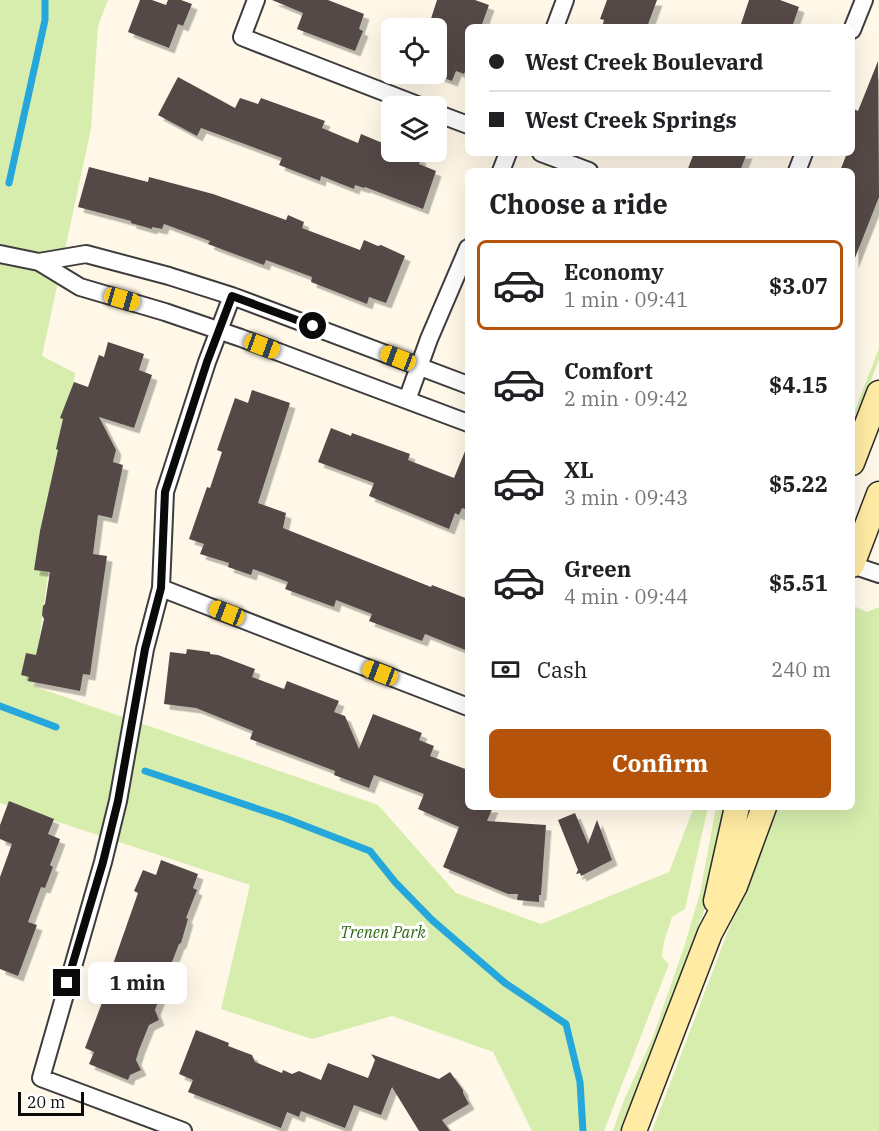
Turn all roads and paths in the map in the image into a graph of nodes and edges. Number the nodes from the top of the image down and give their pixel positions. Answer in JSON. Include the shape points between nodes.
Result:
{"nodes":[{"id":1,"x":256,"y":0,"type":"edge"},
{"id":2,"x":565,"y":0,"type":"edge"},
{"id":3,"x":864,"y":0,"type":"edge"},
{"id":4,"x":556,"y":24,"type":"edge"},
{"id":5,"x":854,"y":24,"type":"edge"},
{"id":6,"x":394,"y":96,"type":"edge"},
{"id":7,"x":447,"y":117,"type":"edge"},
{"id":8,"x":465,"y":124,"type":"edge"},
{"id":9,"x":549,"y":156,"type":"edge"},
{"id":10,"x":581,"y":168,"type":"edge"},
{"id":11,"x":0,"y":254,"type":"edge"},
{"id":12,"x":465,"y":255,"type":"edge"},
{"id":13,"x":39,"y":262,"type":"junction"},
{"id":14,"x":232,"y":296,"type":"junction"},
{"id":15,"x":219,"y":331,"type":"junction"},
{"id":16,"x":418,"y":366,"type":"junction"},
{"id":17,"x":465,"y":384,"type":"edge"},
{"id":18,"x":879,"y":393,"type":"edge"},
{"id":19,"x":407,"y":400,"type":"junction"},
{"id":20,"x":465,"y":422,"type":"edge"},
{"id":21,"x":855,"y":455,"type":"edge"},
{"id":22,"x":879,"y":494,"type":"edge"},
{"id":23,"x":865,"y":536,"type":"edge"},
{"id":24,"x":855,"y":558,"type":"edge"},
{"id":25,"x":855,"y":566,"type":"edge"},
{"id":26,"x":879,"y":574,"type":"edge"},
{"id":27,"x":161,"y":588,"type":"junction"},
{"id":28,"x":465,"y":706,"type":"edge"},
{"id":29,"x":736,"y":810,"type":"edge"},
{"id":30,"x":763,"y":810,"type":"edge"},
{"id":31,"x":710,"y":933,"type":"junction"},
{"id":32,"x":183,"y":1131,"type":"edge"},
{"id":33,"x":634,"y":1131,"type":"edge"}],
"edges":[{"from":1,"to":6,"type":"street","via":[[242,37]]},
{"from":2,"to":4,"type":"street"},
{"from":3,"to":5,"type":"street"},
{"from":7,"to":8,"type":"street"},
{"from":9,"to":10,"type":"street"},
{"from":11,"to":13,"type":"street"},
{"from":12,"to":16,"type":"street"},
{"from":13,"to":14,"type":"street","via":[[86,254]]},
{"from":13,"to":15,"type":"street","via":[[80,287]]},
{"from":14,"to":15,"type":"street"},
{"from":14,"to":16,"type":"street"},
{"from":15,"to":19,"type":"street"},
{"from":15,"to":27,"type":"street","via":[[165,492]]},
{"from":16,"to":17,"type":"street"},
{"from":16,"to":19,"type":"street"},
{"from":18,"to":21,"type":"street"},
{"from":19,"to":20,"type":"street"},
{"from":22,"to":23,"type":"street"},
{"from":23,"to":24,"type":"street"},
{"from":25,"to":26,"type":"street"},
{"from":27,"to":28,"type":"street"},
{"from":27,"to":32,"type":"street","via":[[145,649],[103,862],[40,1078]]},
{"from":29,"to":31,"type":"street"},
{"from":30,"to":31,"type":"street","via":[[735,886]]},
{"from":31,"to":33,"type":"street"}]}
